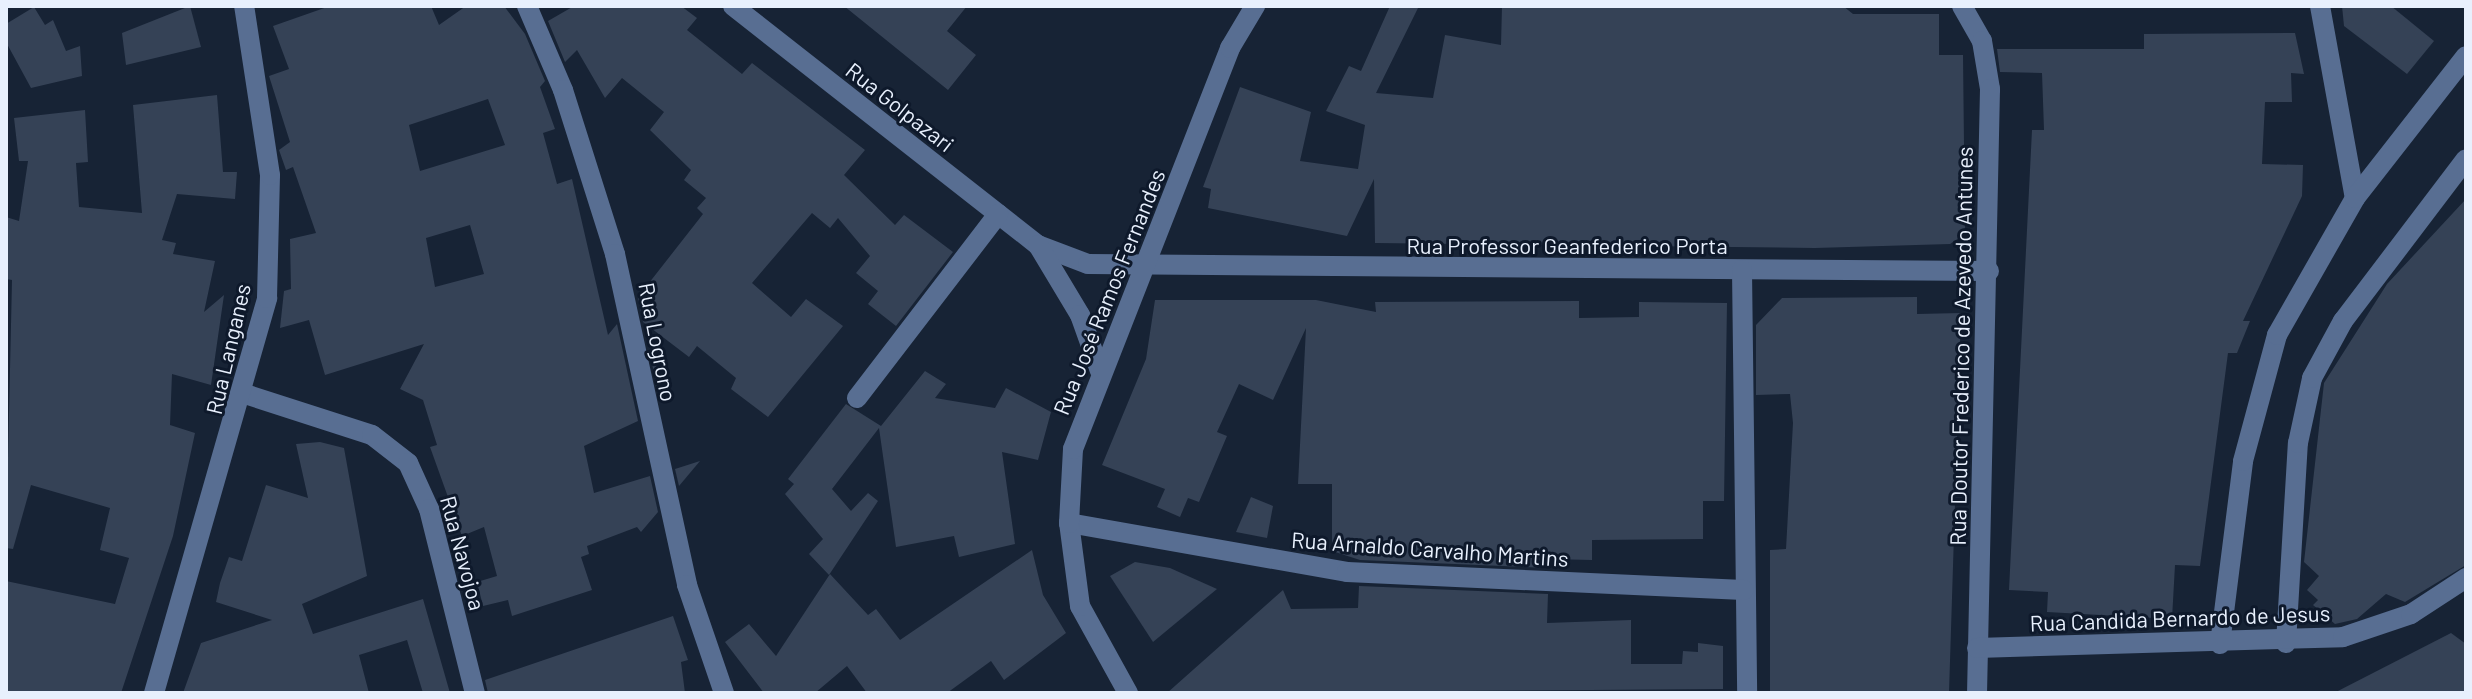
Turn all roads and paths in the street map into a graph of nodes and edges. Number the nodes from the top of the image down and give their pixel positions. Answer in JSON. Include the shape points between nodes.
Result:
{"nodes":[{"id":1,"x":244,"y":6,"type":"edge"},
{"id":2,"x":527,"y":6,"type":"edge"},
{"id":3,"x":733,"y":6,"type":"edge"},
{"id":4,"x":1255,"y":6,"type":"edge"},
{"id":5,"x":1962,"y":6,"type":"edge"},
{"id":6,"x":2320,"y":6,"type":"edge"},
{"id":7,"x":2466,"y":56,"type":"edge"},
{"id":8,"x":2466,"y":159,"type":"edge"},
{"id":9,"x":2355,"y":198,"type":"junction"},
{"id":10,"x":998,"y":214,"type":"junction"},
{"id":11,"x":1038,"y":245,"type":"junction"},
{"id":12,"x":1145,"y":270,"type":"junction"},
{"id":13,"x":1742,"y":270,"type":"junction"},
{"id":14,"x":1989,"y":271,"type":"junction"},
{"id":15,"x":1100,"y":371,"type":"junction"},
{"id":16,"x":245,"y":394,"type":"junction"},
{"id":17,"x":857,"y":398,"type":"dead end"},
{"id":18,"x":1069,"y":523,"type":"junction"},
{"id":19,"x":2466,"y":578,"type":"edge"},
{"id":20,"x":1744,"y":590,"type":"junction"},
{"id":21,"x":2286,"y":643,"type":"junction"},
{"id":22,"x":2220,"y":644,"type":"junction"},
{"id":23,"x":1977,"y":648,"type":"junction"},
{"id":24,"x":154,"y":693,"type":"edge"},
{"id":25,"x":475,"y":693,"type":"edge"},
{"id":26,"x":724,"y":693,"type":"edge"},
{"id":27,"x":1128,"y":693,"type":"edge"},
{"id":28,"x":1747,"y":693,"type":"edge"},
{"id":29,"x":1977,"y":693,"type":"edge"}],
"edges":[{"from":1,"to":16,"type":"street","name":"Rua Langanes","via":[[272,221],[267,298]]},
{"from":2,"to":26,"type":"street","name":"Rua Logrono","via":[[563,90],[615,254],[687,585]]},
{"from":3,"to":10,"type":"street","name":"Rua Golpazari"},
{"from":4,"to":12,"type":"street","name":"Rua José Ramos Fernandes","via":[[1230,48]]},
{"from":5,"to":14,"type":"street","name":"Rua Doutor Frederico de Azevedo Antunes","via":[[1982,41],[1990,89]]},
{"from":6,"to":9,"type":"street"},
{"from":7,"to":9,"type":"street"},
{"from":8,"to":21,"type":"street","via":[[2343,321],[2312,378],[2298,443]]},
{"from":9,"to":22,"type":"street","via":[[2277,335],[2256,400]]},
{"from":10,"to":11,"type":"street","name":"Rua Golpazari"},
{"from":10,"to":17,"type":"street"},
{"from":11,"to":12,"type":"street","name":"Rua Golpazari","via":[[1088,264]]},
{"from":11,"to":15,"type":"street","name":"Rua Golpazari","via":[[1080,315]]},
{"from":12,"to":13,"type":"street","name":"Rua Professor Geanfederico Porta"},
{"from":12,"to":15,"type":"street","name":"Rua José Ramos Fernandes"},
{"from":13,"to":14,"type":"street","name":"Rua Professor Geanfederico Porta"},
{"from":13,"to":20,"type":"street"},
{"from":14,"to":23,"type":"street","name":"Rua Doutor Frederico de Azevedo Antunes"},
{"from":15,"to":18,"type":"street","name":"Rua José Ramos Fernandes","via":[[1073,449]]},
{"from":16,"to":24,"type":"street","name":"Rua Langanes"},
{"from":16,"to":25,"type":"street","name":"Rua Navojoa","via":[[372,435],[408,463],[429,509]]},
{"from":18,"to":20,"type":"street","name":"Rua Arnaldo Carvalho Martins","via":[[1347,572]]},
{"from":18,"to":27,"type":"street","name":"Rua José Ramos Fernandes","via":[[1089,632]]},
{"from":19,"to":21,"type":"street","name":"Rua Candida Bernardo de Jesus","via":[[2411,614],[2343,637]]},
{"from":20,"to":28,"type":"street"},
{"from":21,"to":22,"type":"street","name":"Rua Candida Bernardo de Jesus"},
{"from":22,"to":23,"type":"street","name":"Rua Candida Bernardo de Jesus"},
{"from":23,"to":29,"type":"street","name":"Rua Doutor Frederico de Azevedo Antunes"}]}
